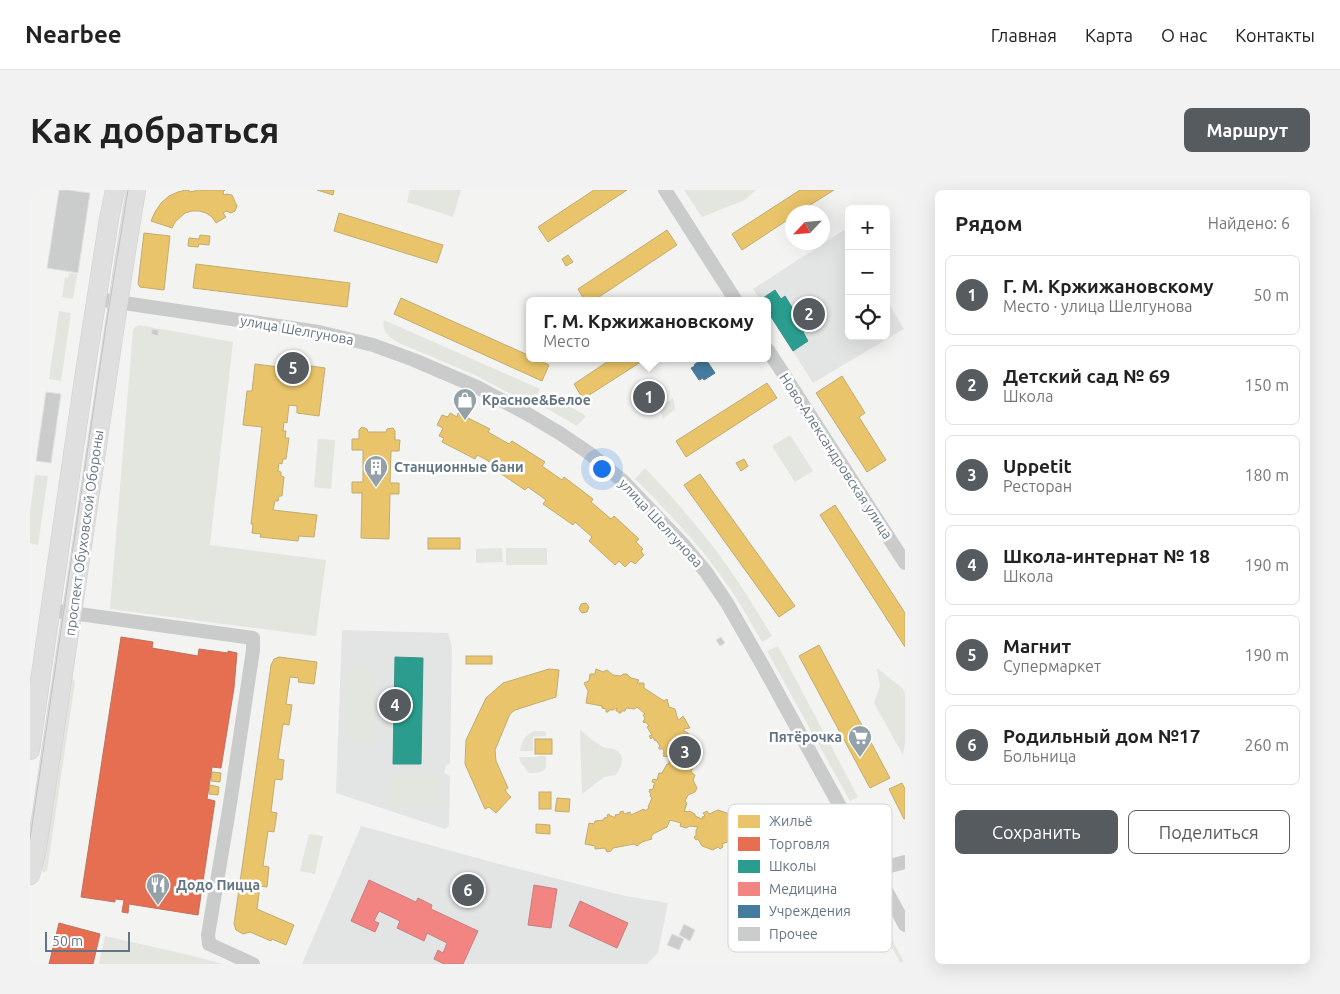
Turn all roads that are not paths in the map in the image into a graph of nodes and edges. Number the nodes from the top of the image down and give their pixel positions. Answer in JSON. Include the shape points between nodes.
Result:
{"nodes":[{"id":1,"x":115,"y":190,"type":"edge"},
{"id":2,"x":136,"y":190,"type":"edge"},
{"id":3,"x":665,"y":190,"type":"edge"},
{"id":4,"x":733,"y":297,"type":"edge"},
{"id":5,"x":97,"y":299,"type":"junction"},
{"id":6,"x":118,"y":302,"type":"junction"},
{"id":7,"x":771,"y":355,"type":"edge"},
{"id":8,"x":905,"y":562,"type":"edge"},
{"id":9,"x":50,"y":610,"type":"junction"},
{"id":10,"x":72,"y":614,"type":"junction"},
{"id":11,"x":30,"y":750,"type":"edge"},
{"id":12,"x":839,"y":804,"type":"edge"},
{"id":13,"x":905,"y":862,"type":"edge"},
{"id":14,"x":892,"y":865,"type":"edge"},
{"id":15,"x":30,"y":875,"type":"edge"},
{"id":16,"x":892,"y":901,"type":"edge"},
{"id":17,"x":905,"y":925,"type":"edge"},
{"id":18,"x":253,"y":964,"type":"edge"}],
"edges":[{"from":1,"to":5,"type":"main road","name":"проспект Обуховской Обороны"},
{"from":2,"to":6,"type":"main road","name":"проспект Обуховской Обороны"},
{"from":3,"to":4,"type":"street"},
{"from":5,"to":6,"type":"street","name":"улица Шелгунова"},
{"from":5,"to":9,"type":"main road","name":"проспект Обуховской Обороны"},
{"from":6,"to":10,"type":"main road","name":"проспект Обуховской Обороны"},
{"from":6,"to":12,"type":"street","name":"улица Шелгунова","via":[[319,332],[373,345],[477,387],[589,453],[624,482],[706,572],[728,603]]},
{"from":7,"to":8,"type":"street","name":"Ново-Александровская улица"},
{"from":9,"to":10,"type":"street"},
{"from":9,"to":11,"type":"main road","name":"проспект Обуховской Обороны"},
{"from":10,"to":15,"type":"main road","name":"проспект Обуховской Обороны"},
{"from":10,"to":18,"type":"street","via":[[253,638],[208,935],[209,944]]},
{"from":13,"to":14,"type":"street"},
{"from":16,"to":17,"type":"street","name":"улица Шелгунова"}]}
